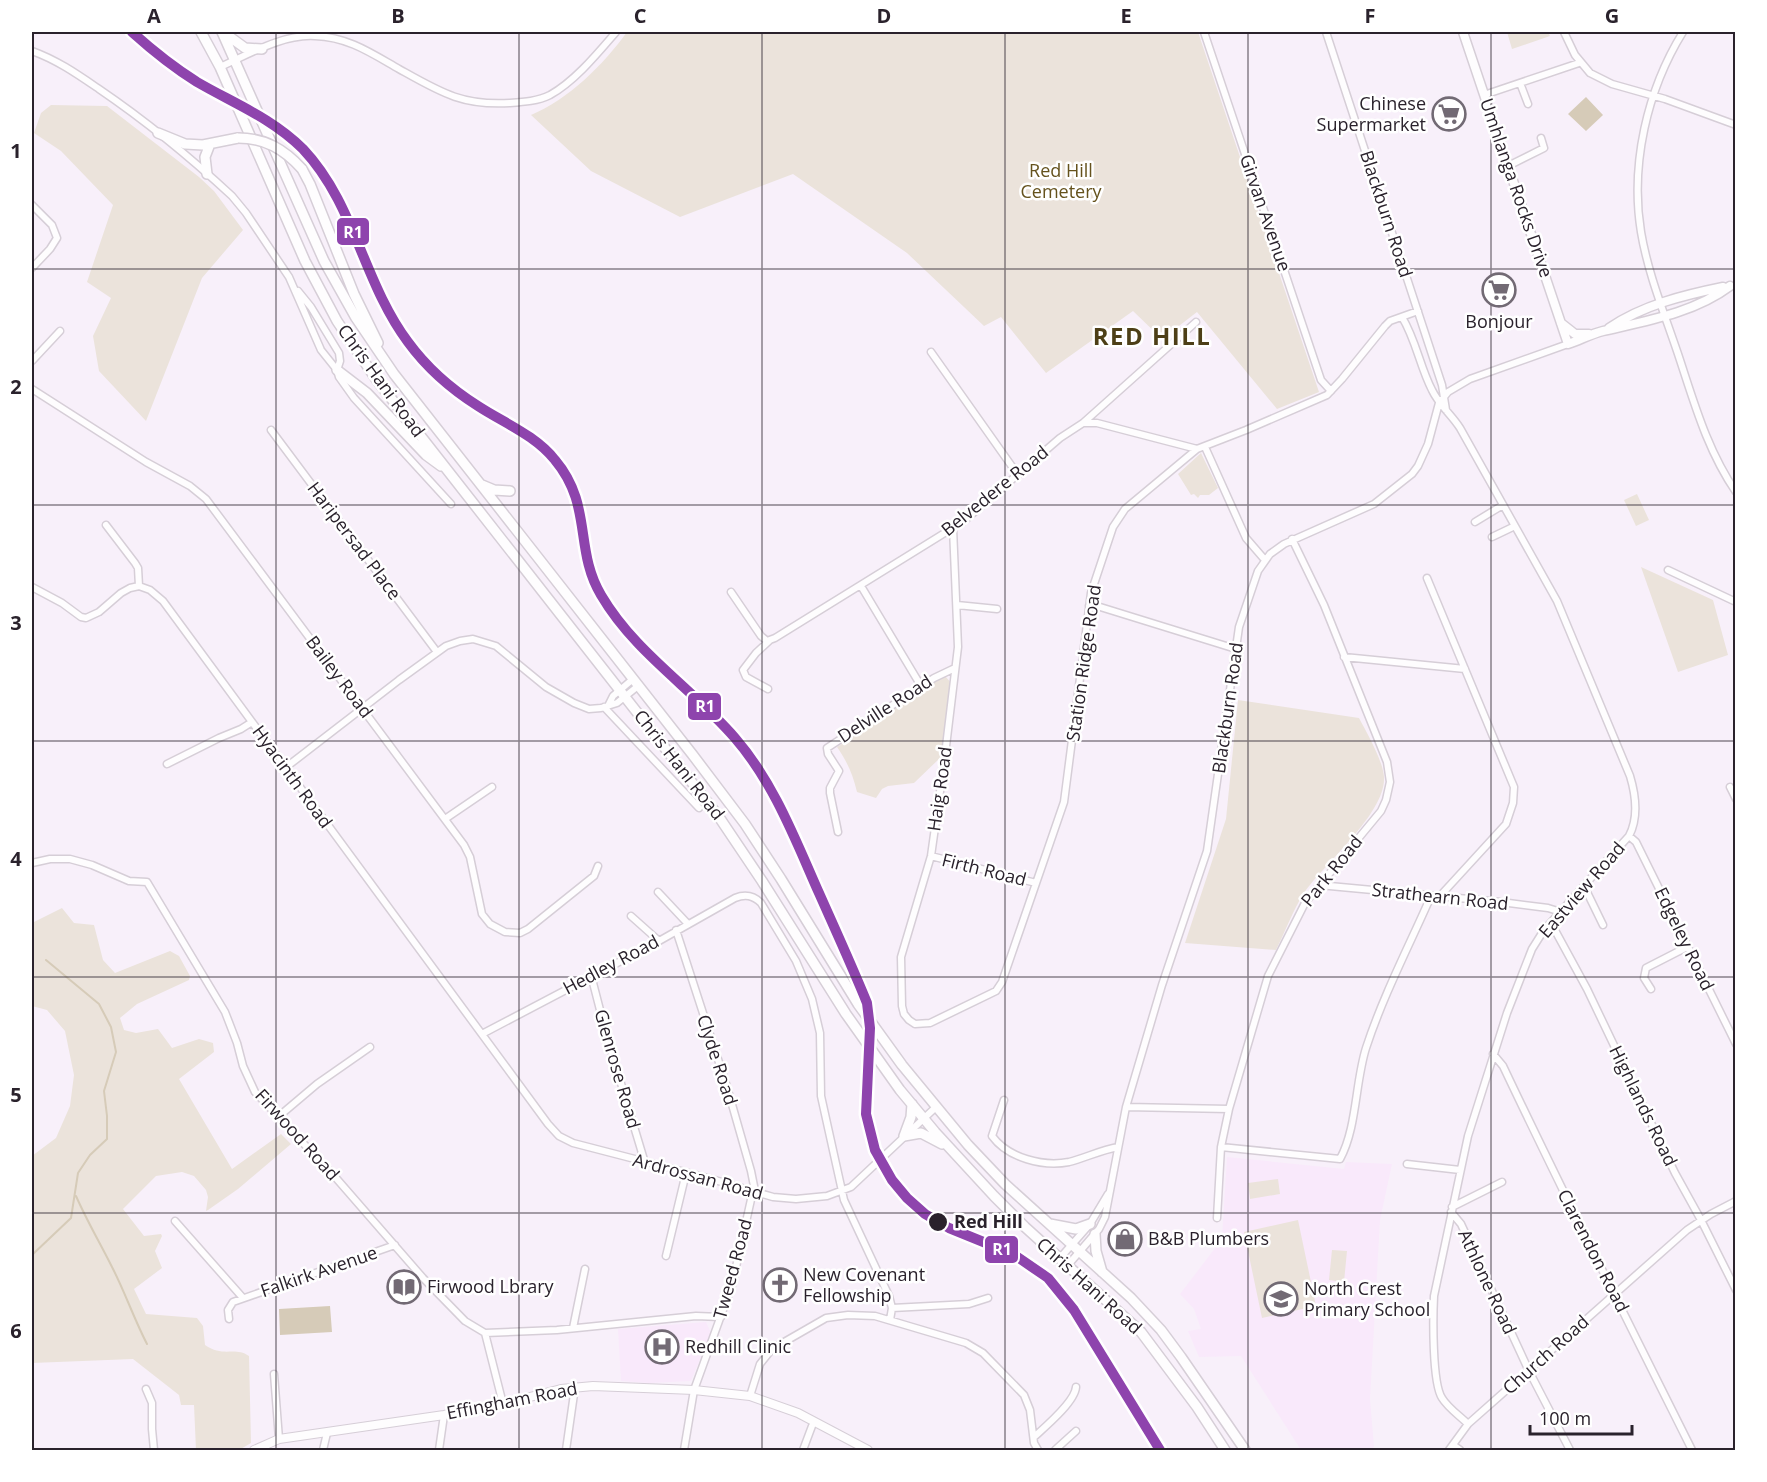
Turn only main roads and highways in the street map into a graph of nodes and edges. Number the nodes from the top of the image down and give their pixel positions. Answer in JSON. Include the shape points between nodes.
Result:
{"nodes":[{"id":1,"x":201,"y":32,"type":"edge"},
{"id":2,"x":222,"y":32,"type":"edge"},
{"id":3,"x":1463,"y":32,"type":"edge"},
{"id":4,"x":262,"y":49,"type":"road end"},
{"id":5,"x":158,"y":133,"type":"road end"},
{"id":6,"x":210,"y":144,"type":"junction"},
{"id":7,"x":207,"y":174,"type":"road end"},
{"id":8,"x":1733,"y":285,"type":"edge"},
{"id":9,"x":1561,"y":322,"type":"junction"},
{"id":10,"x":1601,"y":332,"type":"junction"},
{"id":11,"x":384,"y":360,"type":"junction"},
{"id":12,"x":337,"y":370,"type":"road end"},
{"id":13,"x":450,"y":473,"type":"junction"},
{"id":14,"x":480,"y":484,"type":"junction"},
{"id":15,"x":510,"y":492,"type":"dead end"},
{"id":16,"x":912,"y":1104,"type":"junction"},
{"id":17,"x":950,"y":1148,"type":"junction"},
{"id":18,"x":1048,"y":1224,"type":"junction"},
{"id":19,"x":1090,"y":1224,"type":"road end"},
{"id":20,"x":1095,"y":1234,"type":"road end"},
{"id":21,"x":1102,"y":1273,"type":"junction"},
{"id":22,"x":1225,"y":1450,"type":"edge"},
{"id":23,"x":1245,"y":1450,"type":"edge"}],
"edges":[{"from":1,"to":13,"type":"main road","name":"Chris Hani Road","via":[[327,302],[376,379]]},
{"from":2,"to":4,"type":"main road","via":[[245,48]]},
{"from":2,"to":11,"type":"main road","name":"Chris Hani Road","via":[[324,261]]},
{"from":3,"to":9,"type":"main road","name":"Umhlanga Rocks Drive"},
{"from":5,"to":6,"type":"main road","via":[[185,144]]},
{"from":6,"to":7,"type":"main road","via":[[205,157]]},
{"from":6,"to":11,"type":"main road","bridge":true,"via":[[238,138],[261,140],[279,148],[302,169]]},
{"from":8,"to":10,"type":"main road","via":[[1665,316]]},
{"from":8,"to":10,"type":"main road","via":[[1661,303]]},
{"from":9,"to":10,"type":"main road","via":[[1575,334]]},
{"from":9,"to":10,"type":"main road","name":"Umhlanga Rocks Drive","via":[[1568,344]]},
{"from":11,"to":14,"type":"main road","name":"Chris Hani Road"},
{"from":12,"to":13,"type":"main road","via":[[367,393],[426,455]]},
{"from":13,"to":16,"type":"main road","name":"Chris Hani Road","via":[[719,817],[846,1014]]},
{"from":14,"to":15,"type":"main road"},
{"from":14,"to":18,"type":"main road","name":"Chris Hani Road","via":[[745,824],[858,1004],[902,1065],[968,1145]]},
{"from":16,"to":17,"type":"main road","name":"Chris Hani Road"},
{"from":16,"to":17,"type":"main road","via":[[904,1136],[921,1133]]},
{"from":17,"to":22,"type":"main road","name":"Chris Hani Road","via":[[1025,1227],[1141,1332]]},
{"from":18,"to":19,"type":"main road","via":[[1068,1229]]},
{"from":18,"to":21,"type":"main road","name":"Chris Hani Road"},
{"from":20,"to":21,"type":"main road"},
{"from":21,"to":23,"type":"main road","name":"Chris Hani Road","via":[[1161,1330]]}]}
